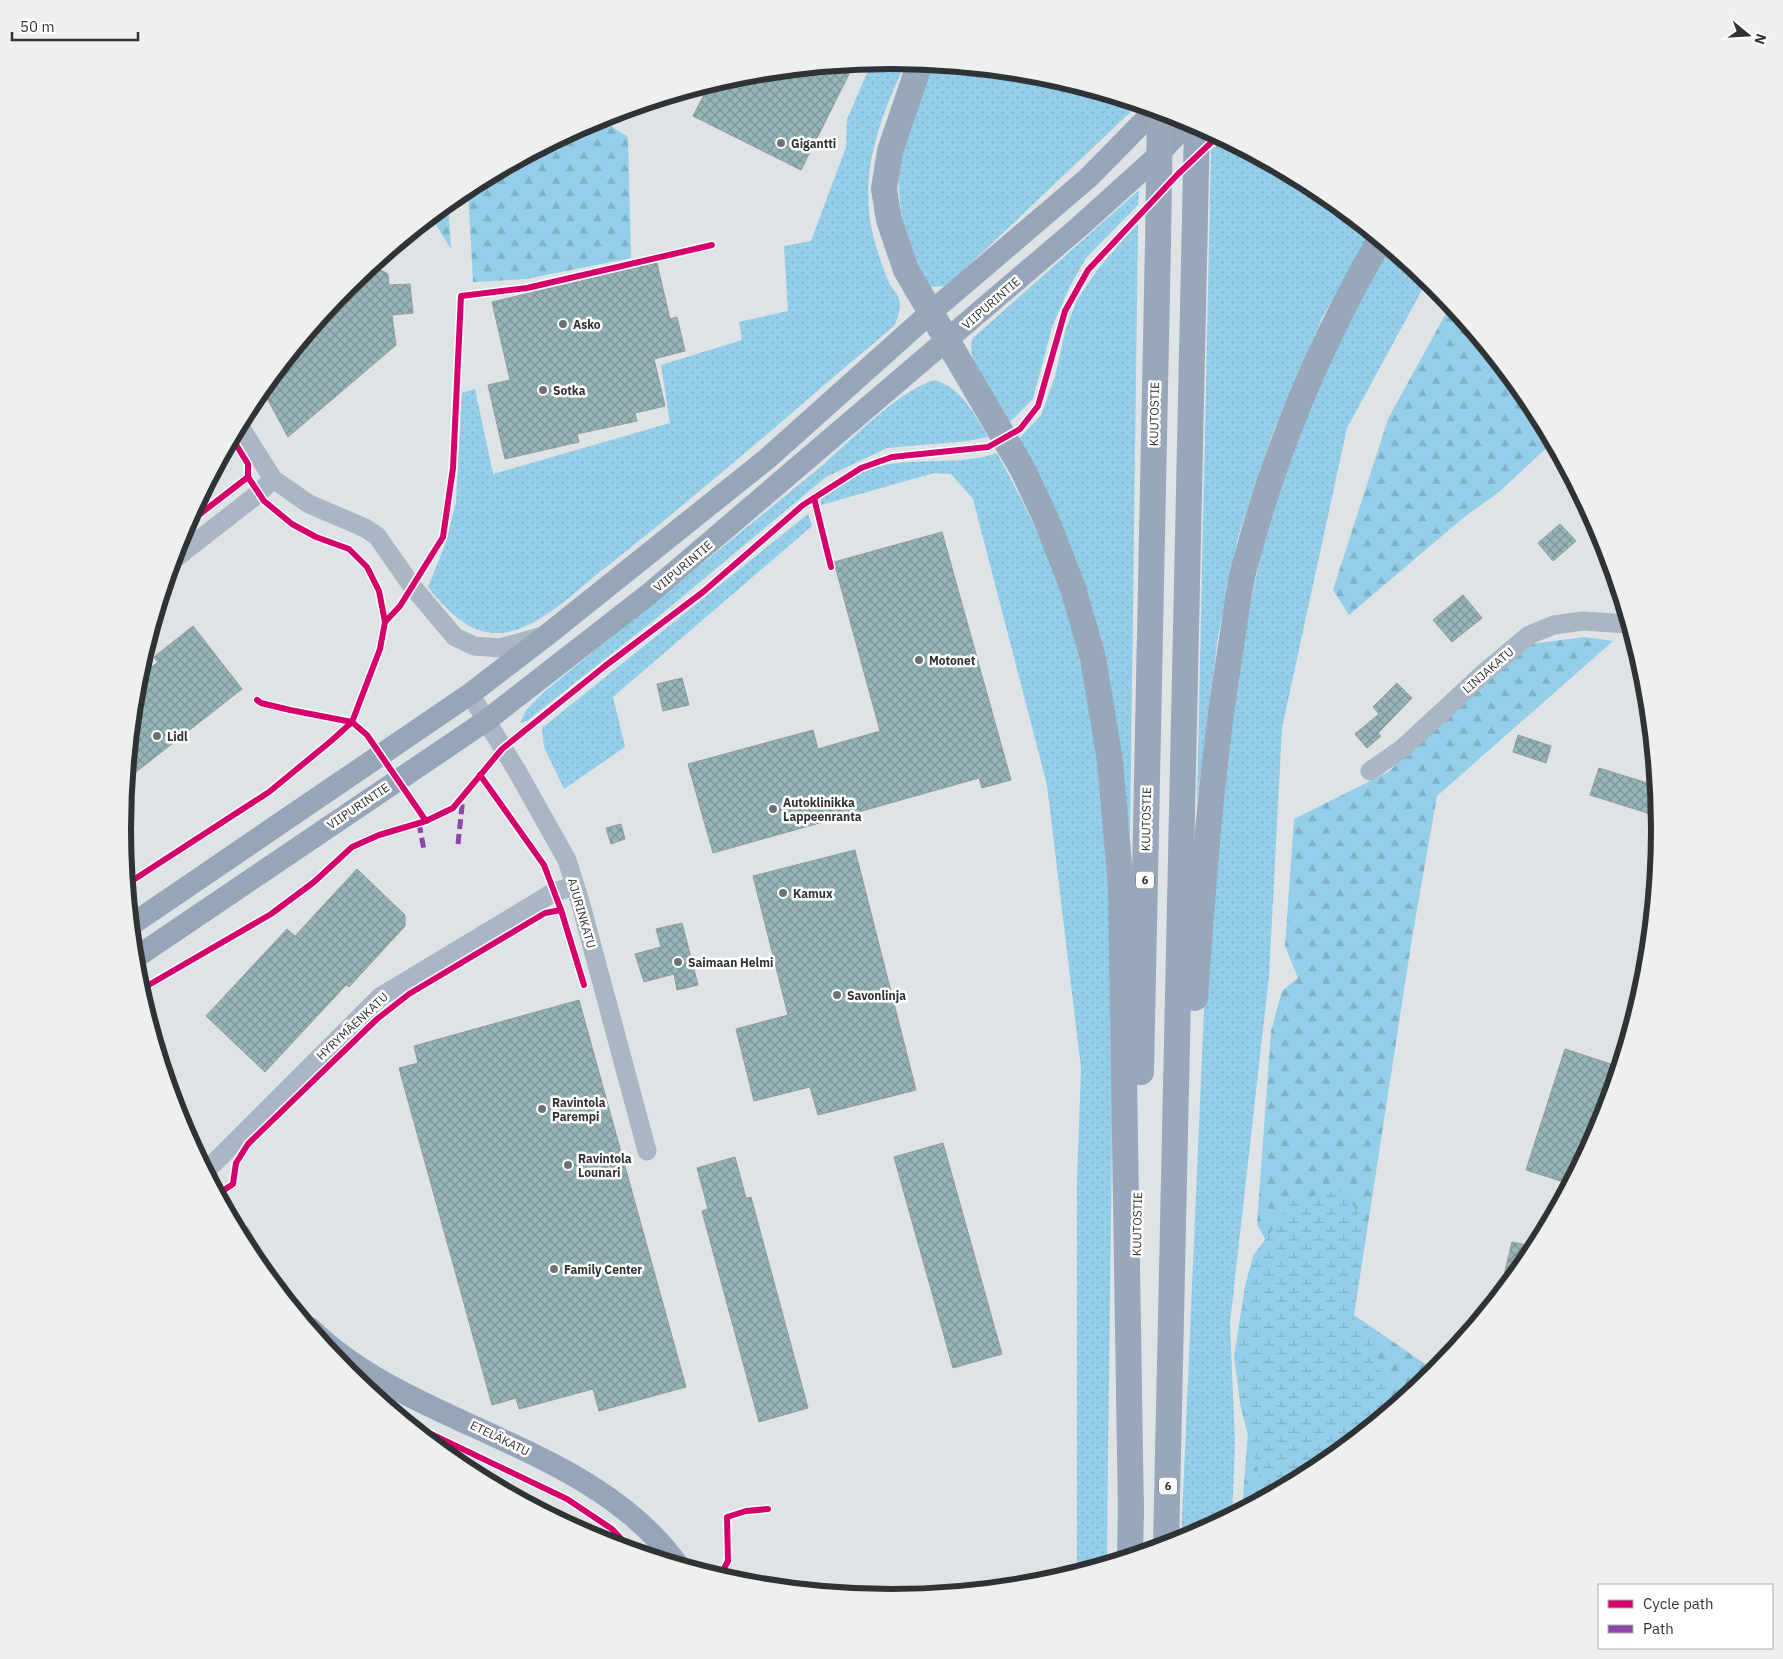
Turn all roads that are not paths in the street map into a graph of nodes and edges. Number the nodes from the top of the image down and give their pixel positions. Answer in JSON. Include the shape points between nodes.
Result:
{"nodes":[{"id":1,"x":918,"y":70,"type":"edge"},
{"id":2,"x":1151,"y":115,"type":"edge"},
{"id":3,"x":1160,"y":118,"type":"edge"},
{"id":4,"x":1184,"y":127,"type":"edge"},
{"id":5,"x":1196,"y":133,"type":"edge"},
{"id":6,"x":1377,"y":245,"type":"edge"},
{"id":7,"x":930,"y":313,"type":"junction"},
{"id":8,"x":946,"y":342,"type":"junction"},
{"id":9,"x":243,"y":432,"type":"edge"},
{"id":10,"x":273,"y":479,"type":"junction"},
{"id":11,"x":184,"y":552,"type":"edge"},
{"id":12,"x":1623,"y":624,"type":"edge"},
{"id":13,"x":547,"y":634,"type":"junction"},
{"id":14,"x":470,"y":694,"type":"junction"},
{"id":15,"x":487,"y":720,"type":"junction"},
{"id":16,"x":1370,"y":771,"type":"dead end"},
{"id":17,"x":575,"y":886,"type":"junction"},
{"id":18,"x":136,"y":921,"type":"edge"},
{"id":19,"x":141,"y":954,"type":"edge"},
{"id":20,"x":647,"y":1151,"type":"dead end"},
{"id":21,"x":210,"y":1167,"type":"edge"},
{"id":22,"x":337,"y":1349,"type":"edge"},
{"id":23,"x":1172,"y":1378,"type":"junction"},
{"id":24,"x":1131,"y":1517,"type":"junction"},
{"id":25,"x":1166,"y":1538,"type":"edge"},
{"id":26,"x":1130,"y":1552,"type":"edge"},
{"id":27,"x":670,"y":1557,"type":"edge"}],
"edges":[{"from":1,"to":7,"type":"highway","via":[[890,151],[884,188],[889,220],[906,270]]},
{"from":2,"to":7,"type":"main road","via":[[1088,178]]},
{"from":3,"to":24,"type":"highway","name":"KUUTOSTIE","number":"6","bridge":true},
{"from":4,"to":8,"type":"main road","name":"VIIPURINTIE","via":[[1143,170]]},
{"from":5,"to":23,"type":"highway","number":"6"},
{"from":6,"to":23,"type":"highway","via":[[1336,320],[1305,386],[1273,472],[1244,570],[1219,722],[1206,835]]},
{"from":7,"to":8,"type":"highway"},
{"from":7,"to":13,"type":"main road","via":[[768,458]]},
{"from":8,"to":15,"type":"main road","name":"VIIPURINTIE","via":[[649,594]]},
{"from":8,"to":24,"type":"highway","via":[[1023,470],[1073,588],[1092,658],[1110,761],[1120,887]]},
{"from":9,"to":10,"type":"street"},
{"from":10,"to":11,"type":"street"},
{"from":10,"to":13,"type":"street","via":[[309,504],[377,536],[412,586],[455,637],[474,646],[500,648]]},
{"from":12,"to":16,"type":"street","name":"LINJAKATU","via":[[1582,621],[1554,625],[1529,635],[1404,748]]},
{"from":13,"to":14,"type":"main road"},
{"from":14,"to":15,"type":"street","name":"AJURINKATU"},
{"from":14,"to":18,"type":"main road"},
{"from":15,"to":17,"type":"street","name":"AJURINKATU","via":[[567,860]]},
{"from":15,"to":19,"type":"main road","name":"VIIPURINTIE"},
{"from":17,"to":20,"type":"street","name":"AJURINKATU"},
{"from":17,"to":21,"type":"street","name":"HYRYMÄENKATU","via":[[554,892],[380,997]]},
{"from":22,"to":27,"type":"main road","name":"ETELÄKATU","via":[[378,1381],[517,1446],[581,1480],[633,1517]]},
{"from":23,"to":25,"type":"highway","number":"6"},
{"from":24,"to":26,"type":"highway","name":"KUUTOSTIE","number":"6"}]}
